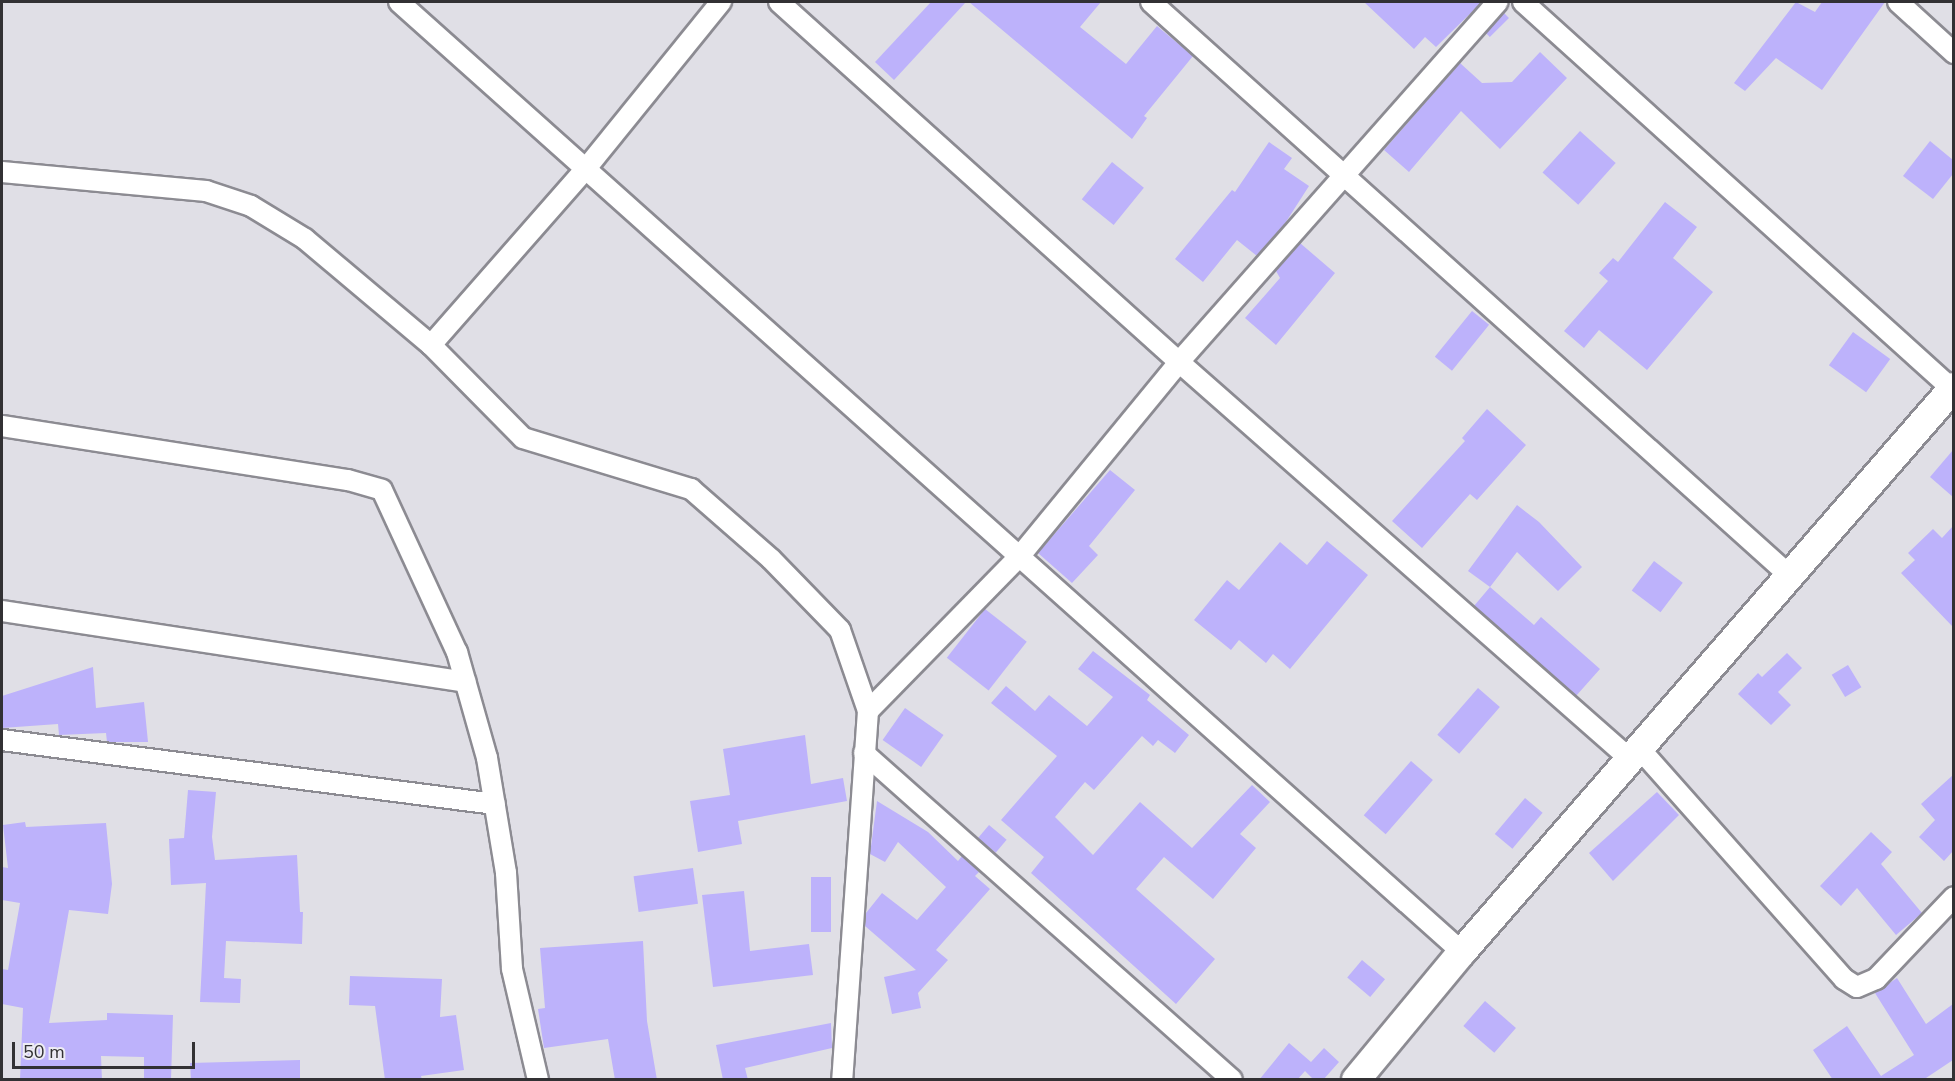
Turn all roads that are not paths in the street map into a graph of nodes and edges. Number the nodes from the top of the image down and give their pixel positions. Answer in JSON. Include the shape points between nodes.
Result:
{"nodes":[{"id":1,"x":399,"y":2,"type":"edge"},
{"id":2,"x":721,"y":2,"type":"edge"},
{"id":3,"x":779,"y":2,"type":"edge"},
{"id":4,"x":1151,"y":2,"type":"edge"},
{"id":5,"x":1498,"y":2,"type":"edge"},
{"id":6,"x":1523,"y":2,"type":"edge"},
{"id":7,"x":1898,"y":2,"type":"edge"},
{"id":8,"x":1953,"y":53,"type":"edge"},
{"id":9,"x":584,"y":171,"type":"junction"},
{"id":10,"x":2,"y":172,"type":"edge"},
{"id":11,"x":1343,"y":174,"type":"junction"},
{"id":12,"x":431,"y":345,"type":"junction"},
{"id":13,"x":1179,"y":362,"type":"junction"},
{"id":14,"x":1953,"y":388,"type":"edge"},
{"id":15,"x":2,"y":426,"type":"edge"},
{"id":16,"x":1019,"y":557,"type":"junction"},
{"id":17,"x":1790,"y":576,"type":"junction"},
{"id":18,"x":2,"y":611,"type":"edge"},
{"id":19,"x":466,"y":682,"type":"junction"},
{"id":20,"x":868,"y":711,"type":"junction"},
{"id":21,"x":2,"y":740,"type":"edge"},
{"id":22,"x":864,"y":753,"type":"junction"},
{"id":23,"x":1634,"y":754,"type":"junction"},
{"id":24,"x":495,"y":804,"type":"junction"},
{"id":25,"x":1953,"y":897,"type":"edge"},
{"id":26,"x":1462,"y":952,"type":"junction"},
{"id":27,"x":538,"y":1080,"type":"edge"},
{"id":28,"x":842,"y":1080,"type":"edge"},
{"id":29,"x":1232,"y":1080,"type":"edge"},
{"id":30,"x":1356,"y":1080,"type":"edge"}],
"edges":[{"from":1,"to":9,"type":"street"},
{"from":2,"to":9,"type":"street"},
{"from":3,"to":13,"type":"street"},
{"from":4,"to":11,"type":"street"},
{"from":5,"to":11,"type":"street"},
{"from":6,"to":14,"type":"street"},
{"from":7,"to":8,"type":"street"},
{"from":9,"to":12,"type":"street"},
{"from":9,"to":16,"type":"street"},
{"from":10,"to":12,"type":"street","via":[[206,191],[251,206],[305,239]]},
{"from":11,"to":13,"type":"street"},
{"from":11,"to":17,"type":"street"},
{"from":12,"to":20,"type":"street","via":[[523,438],[692,489],[771,558],[840,630]]},
{"from":13,"to":16,"type":"street"},
{"from":13,"to":23,"type":"street"},
{"from":14,"to":17,"type":"street"},
{"from":15,"to":19,"type":"street","via":[[348,480],[382,490],[457,652]]},
{"from":16,"to":20,"type":"street"},
{"from":16,"to":26,"type":"street"},
{"from":17,"to":23,"type":"street"},
{"from":18,"to":19,"type":"street"},
{"from":19,"to":24,"type":"street"},
{"from":20,"to":22,"type":"street"},
{"from":21,"to":24,"type":"street"},
{"from":22,"to":28,"type":"street"},
{"from":22,"to":29,"type":"street"},
{"from":23,"to":25,"type":"street","via":[[1844,979],[1857,987],[1876,979]]},
{"from":23,"to":26,"type":"street"},
{"from":24,"to":27,"type":"street","via":[[506,873],[512,969]]},
{"from":26,"to":30,"type":"street"}]}
